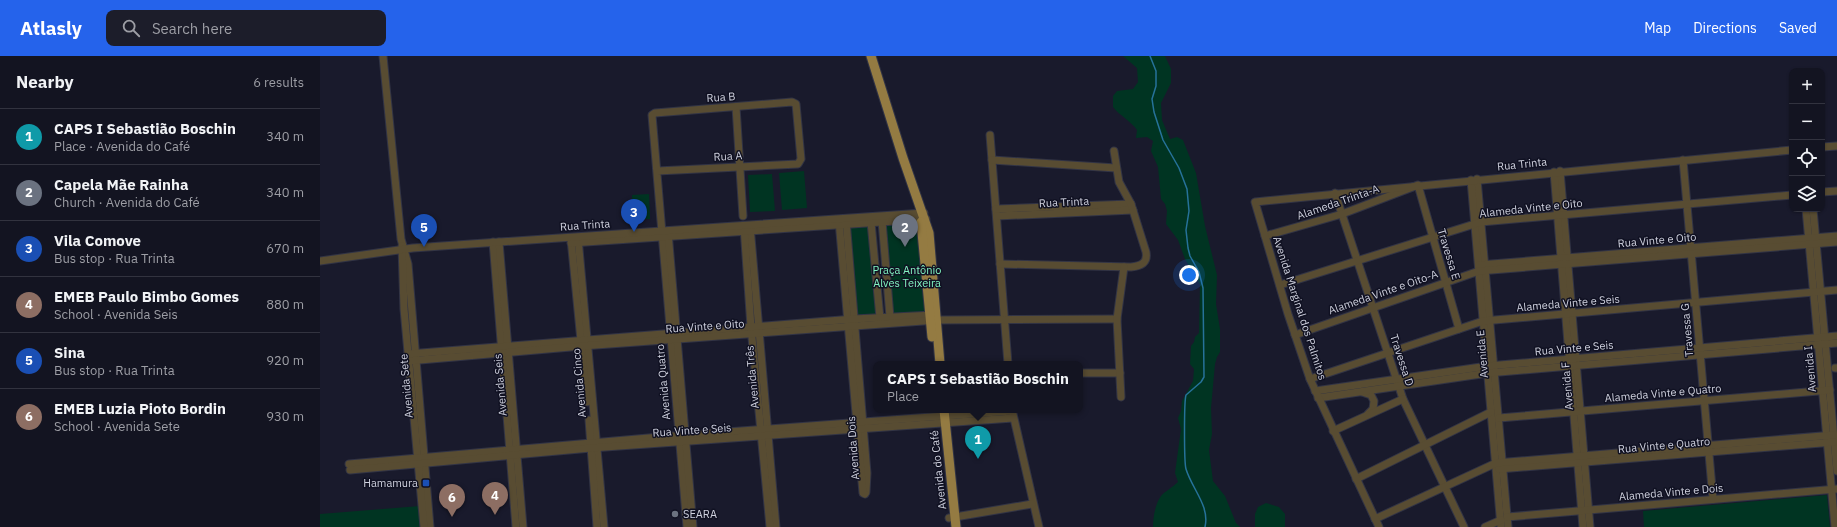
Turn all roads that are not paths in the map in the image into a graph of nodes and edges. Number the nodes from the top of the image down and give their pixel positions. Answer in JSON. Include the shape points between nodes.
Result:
{"nodes":[{"id":1,"x":382,"y":56,"type":"edge"},
{"id":2,"x":871,"y":56,"type":"edge"},
{"id":3,"x":736,"y":107,"type":"junction"},
{"id":4,"x":652,"y":115,"type":"joint"},
{"id":5,"x":990,"y":135,"type":"dead end"},
{"id":6,"x":1837,"y":146,"type":"edge"},
{"id":7,"x":1825,"y":147,"type":"edge"},
{"id":8,"x":1789,"y":150,"type":"edge"},
{"id":9,"x":1114,"y":151,"type":"dead end"},
{"id":10,"x":992,"y":160,"type":"junction"},
{"id":11,"x":1683,"y":160,"type":"junction"},
{"id":12,"x":800,"y":162,"type":"joint"},
{"id":13,"x":740,"y":167,"type":"junction"},
{"id":14,"x":1116,"y":168,"type":"junction"},
{"id":15,"x":657,"y":171,"type":"junction"},
{"id":16,"x":1557,"y":171,"type":"junction"},
{"id":17,"x":1474,"y":180,"type":"junction"},
{"id":18,"x":1418,"y":185,"type":"junction"},
{"id":19,"x":1837,"y":191,"type":"edge"},
{"id":20,"x":1825,"y":192,"type":"edge"},
{"id":21,"x":1335,"y":193,"type":"junction"},
{"id":22,"x":1789,"y":195,"type":"edge"},
{"id":23,"x":1255,"y":202,"type":"joint"},
{"id":24,"x":1687,"y":204,"type":"junction"},
{"id":25,"x":1132,"y":207,"type":"junction"},
{"id":26,"x":1807,"y":212,"type":"edge"},
{"id":27,"x":1813,"y":212,"type":"edge"},
{"id":28,"x":996,"y":213,"type":"junction"},
{"id":29,"x":1342,"y":214,"type":"junction"},
{"id":30,"x":1560,"y":215,"type":"junction"},
{"id":31,"x":743,"y":216,"type":"dead end"},
{"id":32,"x":922,"y":216,"type":"junction"},
{"id":33,"x":843,"y":221,"type":"junction"},
{"id":34,"x":882,"y":221,"type":"junction"},
{"id":35,"x":871,"y":222,"type":"junction"},
{"id":36,"x":1478,"y":223,"type":"junction"},
{"id":37,"x":747,"y":228,"type":"junction"},
{"id":38,"x":665,"y":234,"type":"junction"},
{"id":39,"x":1266,"y":236,"type":"junction"},
{"id":40,"x":1837,"y":236,"type":"edge"},
{"id":41,"x":1433,"y":238,"type":"junction"},
{"id":42,"x":575,"y":240,"type":"junction"},
{"id":43,"x":1812,"y":241,"type":"junction"},
{"id":44,"x":496,"y":242,"type":"junction"},
{"id":45,"x":1837,"y":242,"type":"edge"},
{"id":46,"x":403,"y":248,"type":"junction"},
{"id":47,"x":1691,"y":251,"type":"junction"},
{"id":48,"x":320,"y":260,"type":"edge"},
{"id":49,"x":1357,"y":261,"type":"junction"},
{"id":50,"x":1564,"y":261,"type":"junction"},
{"id":51,"x":1000,"y":264,"type":"junction"},
{"id":52,"x":1124,"y":267,"type":"junction"},
{"id":53,"x":1482,"y":268,"type":"junction"},
{"id":54,"x":1446,"y":282,"type":"junction"},
{"id":55,"x":1280,"y":285,"type":"junction"},
{"id":56,"x":1837,"y":290,"type":"edge"},
{"id":57,"x":1817,"y":292,"type":"junction"},
{"id":58,"x":1695,"y":302,"type":"junction"},
{"id":59,"x":1373,"y":308,"type":"junction"},
{"id":60,"x":1569,"y":314,"type":"junction"},
{"id":61,"x":890,"y":317,"type":"junction"},
{"id":62,"x":880,"y":318,"type":"junction"},
{"id":63,"x":933,"y":318,"type":"junction"},
{"id":64,"x":1117,"y":319,"type":"junction"},
{"id":65,"x":1004,"y":320,"type":"junction"},
{"id":66,"x":1487,"y":321,"type":"junction"},
{"id":67,"x":851,"y":323,"type":"junction"},
{"id":68,"x":1459,"y":329,"type":"junction"},
{"id":69,"x":755,"y":330,"type":"junction"},
{"id":70,"x":1295,"y":335,"type":"junction"},
{"id":71,"x":674,"y":336,"type":"junction"},
{"id":72,"x":1837,"y":336,"type":"edge"},
{"id":73,"x":1822,"y":341,"type":"junction"},
{"id":74,"x":584,"y":342,"type":"junction"},
{"id":75,"x":1837,"y":343,"type":"edge"},
{"id":76,"x":504,"y":349,"type":"junction"},
{"id":77,"x":1700,"y":351,"type":"junction"},
{"id":78,"x":1388,"y":353,"type":"junction"},
{"id":79,"x":411,"y":357,"type":"junction"},
{"id":80,"x":934,"y":361,"type":"edge"},
{"id":81,"x":940,"y":361,"type":"edge"},
{"id":82,"x":1008,"y":361,"type":"edge"},
{"id":83,"x":1573,"y":362,"type":"junction"},
{"id":84,"x":1491,"y":369,"type":"junction"},
{"id":85,"x":1083,"y":373,"type":"edge"},
{"id":86,"x":1120,"y":373,"type":"junction"},
{"id":87,"x":1310,"y":379,"type":"junction"},
{"id":88,"x":1398,"y":383,"type":"junction"},
{"id":89,"x":1826,"y":390,"type":"junction"},
{"id":90,"x":1352,"y":393,"type":"junction"},
{"id":91,"x":1316,"y":394,"type":"junction"},
{"id":92,"x":1121,"y":397,"type":"dead end"},
{"id":93,"x":1403,"y":399,"type":"junction"},
{"id":94,"x":1704,"y":401,"type":"junction"},
{"id":95,"x":1492,"y":412,"type":"junction"},
{"id":96,"x":1577,"y":412,"type":"junction"},
{"id":97,"x":1012,"y":413,"type":"edge"},
{"id":98,"x":1366,"y":416,"type":"junction"},
{"id":99,"x":942,"y":417,"type":"edge"},
{"id":100,"x":1499,"y":418,"type":"junction"},
{"id":101,"x":860,"y":426,"type":"junction"},
{"id":102,"x":1333,"y":431,"type":"junction"},
{"id":103,"x":764,"y":433,"type":"junction"},
{"id":104,"x":682,"y":439,"type":"junction"},
{"id":105,"x":1830,"y":439,"type":"junction"},
{"id":106,"x":593,"y":445,"type":"junction"},
{"id":107,"x":1425,"y":445,"type":"junction"},
{"id":108,"x":1709,"y":449,"type":"junction"},
{"id":109,"x":513,"y":452,"type":"junction"},
{"id":110,"x":1581,"y":460,"type":"junction"},
{"id":111,"x":421,"y":461,"type":"junction"},
{"id":112,"x":1499,"y":466,"type":"junction"},
{"id":113,"x":349,"y":467,"type":"dead end"},
{"id":114,"x":1837,"y":471,"type":"edge"},
{"id":115,"x":1356,"y":479,"type":"junction"},
{"id":116,"x":1445,"y":486,"type":"junction"},
{"id":117,"x":1834,"y":489,"type":"edge"},
{"id":118,"x":1713,"y":499,"type":"junction"},
{"id":119,"x":1032,"y":504,"type":"junction"},
{"id":120,"x":1585,"y":511,"type":"junction"},
{"id":121,"x":1375,"y":519,"type":"junction"},
{"id":122,"x":952,"y":520,"type":"edge"},
{"id":123,"x":1503,"y":521,"type":"edge"},
{"id":124,"x":424,"y":527,"type":"edge"},
{"id":125,"x":430,"y":527,"type":"edge"},
{"id":126,"x":516,"y":527,"type":"edge"},
{"id":127,"x":523,"y":527,"type":"edge"},
{"id":128,"x":597,"y":527,"type":"edge"},
{"id":129,"x":604,"y":527,"type":"edge"},
{"id":130,"x":687,"y":527,"type":"edge"},
{"id":131,"x":693,"y":527,"type":"edge"},
{"id":132,"x":770,"y":527,"type":"edge"},
{"id":133,"x":776,"y":527,"type":"edge"},
{"id":134,"x":956,"y":527,"type":"edge"},
{"id":135,"x":1039,"y":527,"type":"edge"},
{"id":136,"x":1380,"y":527,"type":"edge"},
{"id":137,"x":1464,"y":527,"type":"edge"},
{"id":138,"x":1485,"y":527,"type":"edge"},
{"id":139,"x":1508,"y":527,"type":"edge"},
{"id":140,"x":1583,"y":527,"type":"edge"},
{"id":141,"x":1590,"y":527,"type":"edge"},
{"id":142,"x":1835,"y":527,"type":"edge"}],
"edges":[{"from":1,"to":46,"type":"street","name":"Avenida Sete"},
{"from":2,"to":32,"type":"main road"},
{"from":3,"to":4,"type":"street","name":"Rua B"},
{"from":3,"to":12,"type":"street","name":"Rua B","via":[[792,102],[796,104]]},
{"from":3,"to":13,"type":"street"},
{"from":4,"to":15,"type":"street","name":"Avenida Quatro"},
{"from":5,"to":10,"type":"street"},
{"from":6,"to":7,"type":"street"},
{"from":8,"to":11,"type":"street","name":"Rua Trinta"},
{"from":9,"to":14,"type":"street"},
{"from":10,"to":14,"type":"street"},
{"from":10,"to":28,"type":"street"},
{"from":11,"to":16,"type":"street","name":"Rua Trinta"},
{"from":11,"to":24,"type":"street","name":"Travessa G"},
{"from":12,"to":13,"type":"street","name":"Rua A"},
{"from":13,"to":15,"type":"street","name":"Rua A"},
{"from":13,"to":31,"type":"street"},
{"from":14,"to":25,"type":"street","via":[[1120,184]]},
{"from":15,"to":38,"type":"street","name":"Avenida Quatro"},
{"from":16,"to":17,"type":"street","name":"Rua Trinta"},
{"from":16,"to":30,"type":"street","name":"Avenida F"},
{"from":17,"to":18,"type":"street","name":"Rua Trinta"},
{"from":17,"to":36,"type":"street","name":"Avenida E"},
{"from":18,"to":21,"type":"street","name":"Rua Trinta"},
{"from":18,"to":29,"type":"street","name":"Alameda Trinta-A"},
{"from":18,"to":41,"type":"street","name":"Travessa E"},
{"from":19,"to":20,"type":"street"},
{"from":21,"to":23,"type":"street","name":"Rua Trinta"},
{"from":21,"to":29,"type":"street","name":"Travessa D"},
{"from":22,"to":24,"type":"street","name":"Alameda Vinte e Oito"},
{"from":23,"to":39,"type":"street","name":"Avenida Marginal dos Palmitos"},
{"from":24,"to":30,"type":"street","name":"Alameda Vinte e Oito"},
{"from":24,"to":47,"type":"street","name":"Travessa G"},
{"from":25,"to":28,"type":"street","name":"Rua Trinta"},
{"from":25,"to":52,"type":"street","via":[[1147,257],[1141,266]]},
{"from":26,"to":43,"type":"street","name":"Avenida I"},
{"from":27,"to":43,"type":"street","name":"Avenida I"},
{"from":28,"to":51,"type":"street"},
{"from":29,"to":39,"type":"street","name":"Alameda Trinta-A"},
{"from":29,"to":49,"type":"street","name":"Travessa D"},
{"from":30,"to":36,"type":"street","name":"Alameda Vinte e Oito"},
{"from":30,"to":50,"type":"street","name":"Avenida F"},
{"from":32,"to":33,"type":"street","name":"Rua Trinta"},
{"from":32,"to":34,"type":"street","name":"Rua Trinta"},
{"from":32,"to":63,"type":"main road"},
{"from":33,"to":35,"type":"street","name":"Rua Trinta"},
{"from":33,"to":37,"type":"street","name":"Rua Trinta"},
{"from":33,"to":67,"type":"street","name":"Avenida Dois"},
{"from":34,"to":35,"type":"street","name":"Rua Trinta"},
{"from":34,"to":61,"type":"street"},
{"from":35,"to":62,"type":"street"},
{"from":36,"to":41,"type":"street","name":"Alameda Vinte e Oito"},
{"from":36,"to":53,"type":"street","name":"Avenida E"},
{"from":37,"to":38,"type":"street","name":"Rua Trinta"},
{"from":37,"to":69,"type":"street","name":"Avenida Três"},
{"from":38,"to":42,"type":"street","name":"Rua Trinta"},
{"from":38,"to":71,"type":"street","name":"Avenida Quatro"},
{"from":39,"to":55,"type":"street","name":"Avenida Marginal dos Palmitos"},
{"from":40,"to":43,"type":"street","name":"Rua Vinte e Oito"},
{"from":41,"to":49,"type":"street","name":"Alameda Vinte e Oito"},
{"from":41,"to":54,"type":"street","name":"Travessa E"},
{"from":42,"to":44,"type":"street","name":"Rua Trinta"},
{"from":42,"to":74,"type":"street","name":"Avenida Cinco"},
{"from":43,"to":45,"type":"street","name":"Rua Vinte e Oito"},
{"from":43,"to":47,"type":"street","name":"Rua Vinte e Oito"},
{"from":43,"to":57,"type":"street","name":"Avenida I"},
{"from":44,"to":46,"type":"street","name":"Rua Trinta"},
{"from":44,"to":76,"type":"street","name":"Avenida Seis"},
{"from":46,"to":48,"type":"street","name":"Rua Trinta","via":[[374,255]]},
{"from":46,"to":79,"type":"street","name":"Avenida Sete"},
{"from":47,"to":50,"type":"street","name":"Rua Vinte e Oito"},
{"from":47,"to":58,"type":"street","name":"Travessa G"},
{"from":49,"to":55,"type":"street","name":"Alameda Vinte e Oito"},
{"from":49,"to":59,"type":"street","name":"Travessa D"},
{"from":50,"to":53,"type":"street","name":"Rua Vinte e Oito"},
{"from":50,"to":60,"type":"street","name":"Avenida F"},
{"from":51,"to":52,"type":"street"},
{"from":51,"to":65,"type":"street"},
{"from":52,"to":64,"type":"street"},
{"from":53,"to":54,"type":"street","name":"Alameda Vinte e Oito-A"},
{"from":53,"to":66,"type":"street","name":"Avenida E"},
{"from":54,"to":59,"type":"street","name":"Alameda Vinte e Oito-A"},
{"from":54,"to":68,"type":"street","name":"Travessa E"},
{"from":55,"to":70,"type":"street","name":"Avenida Marginal dos Palmitos"},
{"from":56,"to":57,"type":"street","name":"Alameda Vinte e Seis"},
{"from":57,"to":58,"type":"street","name":"Alameda Vinte e Seis"},
{"from":57,"to":73,"type":"street","name":"Avenida I"},
{"from":58,"to":60,"type":"street","name":"Alameda Vinte e Seis"},
{"from":58,"to":77,"type":"street","name":"Travessa G"},
{"from":59,"to":70,"type":"street","name":"Alameda Vinte e Oito-A"},
{"from":59,"to":78,"type":"street","name":"Travessa D"},
{"from":60,"to":66,"type":"street","name":"Alameda Vinte e Seis"},
{"from":60,"to":83,"type":"street","name":"Avenida F"},
{"from":61,"to":62,"type":"street","name":"Rua Vinte e Oito"},
{"from":61,"to":63,"type":"street","name":"Rua Vinte e Oito"},
{"from":62,"to":67,"type":"street","name":"Rua Vinte e Oito"},
{"from":63,"to":65,"type":"street","name":"Rua Vinte e Oito"},
{"from":63,"to":67,"type":"street","name":"Rua Vinte e Oito"},
{"from":63,"to":80,"type":"main road"},
{"from":63,"to":81,"type":"main road"},
{"from":64,"to":65,"type":"street","name":"Rua Vinte e Oito"},
{"from":64,"to":86,"type":"street"},
{"from":65,"to":82,"type":"street"},
{"from":66,"to":68,"type":"street","name":"Alameda Vinte e Seis"},
{"from":66,"to":84,"type":"street","name":"Avenida E"},
{"from":67,"to":69,"type":"street","name":"Rua Vinte e Oito"},
{"from":67,"to":101,"type":"street","name":"Avenida Dois"},
{"from":68,"to":78,"type":"street","name":"Alameda Vinte e Seis"},
{"from":69,"to":71,"type":"street","name":"Rua Vinte e Oito"},
{"from":69,"to":103,"type":"street","name":"Avenida Três"},
{"from":70,"to":87,"type":"street","name":"Avenida Marginal dos Palmitos"},
{"from":71,"to":74,"type":"street","name":"Rua Vinte e Oito"},
{"from":71,"to":104,"type":"street","name":"Avenida Quatro"},
{"from":72,"to":73,"type":"street","name":"Rua Vinte e Seis"},
{"from":73,"to":75,"type":"street","name":"Rua Vinte e Seis"},
{"from":73,"to":77,"type":"street","name":"Rua Vinte e Seis"},
{"from":73,"to":89,"type":"street","name":"Avenida I"},
{"from":74,"to":76,"type":"street","name":"Rua Vinte e Oito"},
{"from":74,"to":106,"type":"street","name":"Avenida Cinco"},
{"from":76,"to":79,"type":"street","name":"Rua Vinte e Oito"},
{"from":76,"to":109,"type":"street","name":"Avenida Seis"},
{"from":77,"to":83,"type":"street","name":"Rua Vinte e Seis"},
{"from":77,"to":94,"type":"street","name":"Travessa G"},
{"from":78,"to":87,"type":"street","name":"Alameda Vinte e Seis"},
{"from":78,"to":88,"type":"street","name":"Travessa D"},
{"from":79,"to":111,"type":"street","name":"Avenida Sete"},
{"from":83,"to":84,"type":"street","name":"Rua Vinte e Seis"},
{"from":83,"to":96,"type":"street","name":"Avenida F"},
{"from":84,"to":88,"type":"street","name":"Rua Vinte e Seis"},
{"from":84,"to":95,"type":"street","name":"Avenida E"},
{"from":84,"to":100,"type":"street","name":"Avenida E"},
{"from":85,"to":86,"type":"street"},
{"from":86,"to":92,"type":"street"},
{"from":87,"to":91,"type":"street","name":"Avenida Marginal dos Palmitos"},
{"from":88,"to":90,"type":"street","name":"Rua Vinte e Seis"},
{"from":88,"to":91,"type":"street","name":"Rua Vinte e Seis"},
{"from":88,"to":93,"type":"street","name":"Travessa D"},
{"from":89,"to":94,"type":"street","name":"Alameda Vinte e Quatro"},
{"from":89,"to":105,"type":"street","name":"Avenida I"},
{"from":90,"to":91,"type":"street","name":"Rua Vinte e Seis"},
{"from":90,"to":98,"type":"street","via":[[1363,392],[1372,397],[1374,406]]},
{"from":91,"to":102,"type":"street","name":"Avenida Marginal dos Palmitos"},
{"from":93,"to":98,"type":"street"},
{"from":93,"to":107,"type":"street","name":"Travessa D"},
{"from":94,"to":96,"type":"street","name":"Alameda Vinte e Quatro"},
{"from":94,"to":108,"type":"street","name":"Travessa G"},
{"from":95,"to":107,"type":"street"},
{"from":95,"to":112,"type":"street","name":"Avenida E"},
{"from":96,"to":100,"type":"street","name":"Alameda Vinte e Quatro"},
{"from":96,"to":110,"type":"street","name":"Avenida F"},
{"from":97,"to":99,"type":"street","name":"Rua Vinte e Seis"},
{"from":97,"to":119,"type":"street"},
{"from":98,"to":102,"type":"street"},
{"from":99,"to":101,"type":"street","name":"Rua Vinte e Seis"},
{"from":99,"to":122,"type":"main road","name":"Avenida do Café"},
{"from":100,"to":112,"type":"street","name":"Avenida E"},
{"from":101,"to":101,"type":"street","name":"Avenida Dois","via":[[863,492],[865,494],[867,480]]},
{"from":101,"to":103,"type":"street","name":"Rua Vinte e Seis"},
{"from":102,"to":115,"type":"street","name":"Avenida Marginal dos Palmitos"},
{"from":103,"to":104,"type":"street","name":"Rua Vinte e Seis"},
{"from":103,"to":132,"type":"street","name":"Avenida Três"},
{"from":103,"to":133,"type":"street","name":"Avenida Três"},
{"from":104,"to":106,"type":"street","name":"Rua Vinte e Seis"},
{"from":104,"to":130,"type":"street","name":"Avenida Quatro"},
{"from":104,"to":131,"type":"street","name":"Avenida Quatro"},
{"from":105,"to":108,"type":"street","name":"Rua Vinte e Quatro"},
{"from":105,"to":114,"type":"street","name":"Avenida I"},
{"from":105,"to":117,"type":"street","name":"Avenida I"},
{"from":106,"to":109,"type":"street","name":"Rua Vinte e Seis"},
{"from":106,"to":128,"type":"street","name":"Avenida Cinco"},
{"from":106,"to":129,"type":"street","name":"Avenida Cinco"},
{"from":107,"to":115,"type":"street"},
{"from":107,"to":116,"type":"street","name":"Travessa D"},
{"from":108,"to":110,"type":"street","name":"Rua Vinte e Quatro"},
{"from":108,"to":118,"type":"street","name":"Travessa G"},
{"from":109,"to":111,"type":"street","name":"Rua Vinte e Seis"},
{"from":109,"to":126,"type":"street","name":"Avenida Seis"},
{"from":109,"to":127,"type":"street","name":"Avenida Seis"},
{"from":110,"to":112,"type":"street","name":"Rua Vinte e Quatro"},
{"from":110,"to":120,"type":"street","name":"Avenida F"},
{"from":111,"to":113,"type":"street","name":"Rua Vinte e Seis"},
{"from":111,"to":124,"type":"street","name":"Avenida Sete"},
{"from":111,"to":125,"type":"street","name":"Avenida Sete"},
{"from":112,"to":116,"type":"street"},
{"from":112,"to":123,"type":"street","name":"Avenida E"},
{"from":115,"to":121,"type":"street","name":"Avenida Marginal dos Palmitos"},
{"from":116,"to":121,"type":"street"},
{"from":116,"to":137,"type":"street","name":"Travessa D"},
{"from":117,"to":118,"type":"street","name":"Alameda Vinte e Dois"},
{"from":117,"to":142,"type":"street","name":"Avenida I"},
{"from":118,"to":120,"type":"street","name":"Alameda Vinte e Dois"},
{"from":119,"to":122,"type":"street"},
{"from":119,"to":135,"type":"street"},
{"from":120,"to":123,"type":"street","name":"Alameda Vinte e Dois"},
{"from":120,"to":140,"type":"street","name":"Avenida F"},
{"from":120,"to":141,"type":"street","name":"Avenida F"},
{"from":121,"to":136,"type":"street","name":"Avenida Marginal dos Palmitos"},
{"from":122,"to":134,"type":"main road","name":"Avenida do Café"},
{"from":123,"to":138,"type":"street","name":"Alameda Vinte e Dois"},
{"from":123,"to":139,"type":"street","name":"Avenida E"}]}
